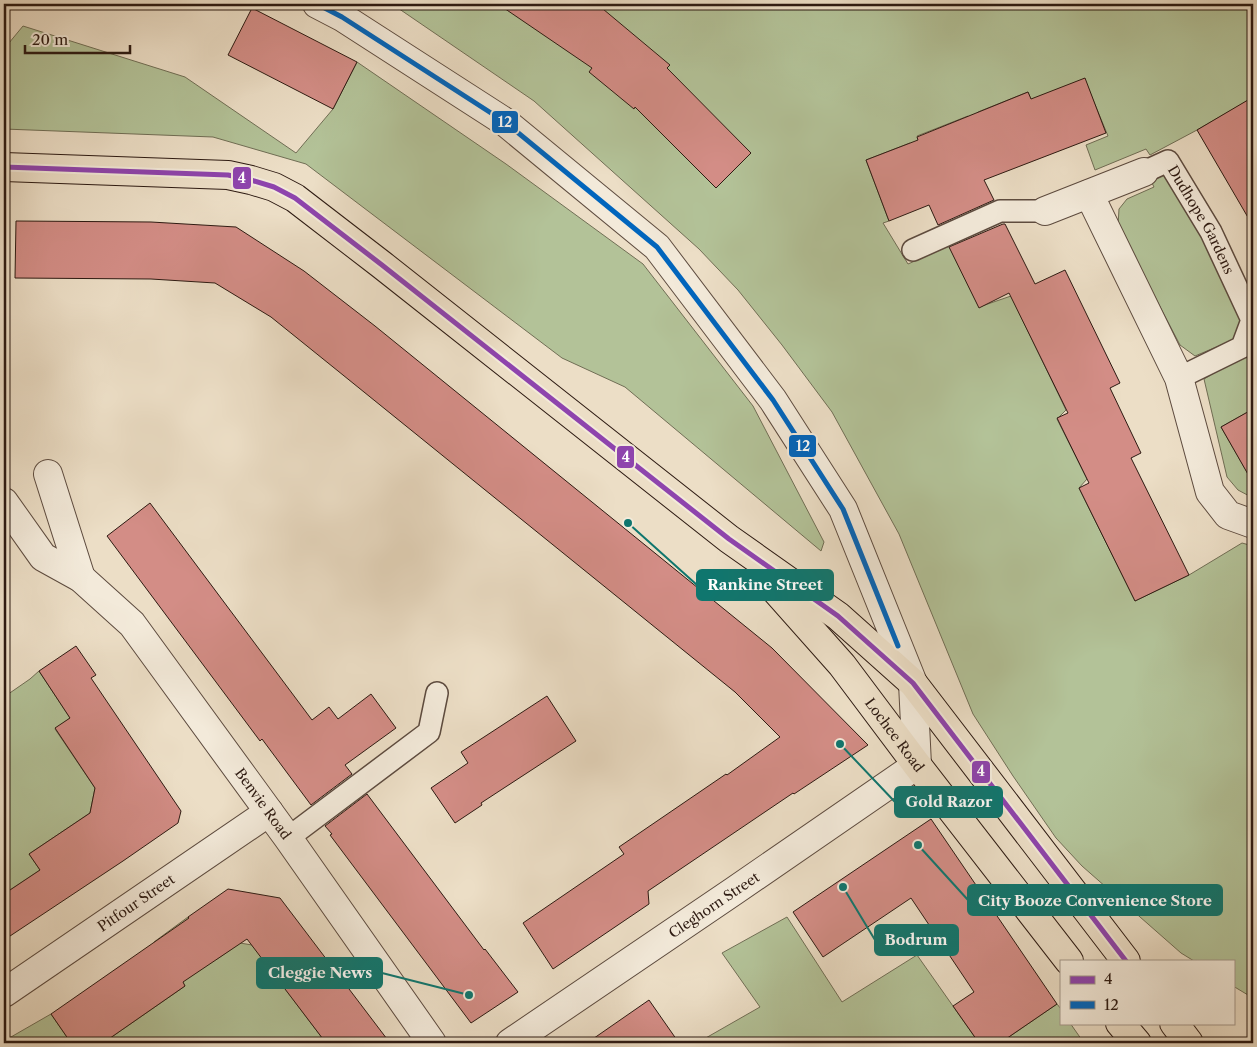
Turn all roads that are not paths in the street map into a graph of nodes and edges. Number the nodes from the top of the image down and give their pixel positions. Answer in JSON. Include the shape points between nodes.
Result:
{"nodes":[{"id":1,"x":318,"y":4,"type":"edge"},
{"id":2,"x":4,"y":167,"type":"edge"},
{"id":3,"x":1144,"y":172,"type":"joint"},
{"id":4,"x":1089,"y":194,"type":"junction"},
{"id":5,"x":1046,"y":211,"type":"joint"},
{"id":6,"x":913,"y":250,"type":"dead end"},
{"id":7,"x":1179,"y":378,"type":"junction"},
{"id":8,"x":48,"y":474,"type":"dead end"},
{"id":9,"x":4,"y":502,"type":"edge"},
{"id":10,"x":1253,"y":524,"type":"edge"},
{"id":11,"x":729,"y":539,"type":"junction"},
{"id":12,"x":81,"y":578,"type":"junction"},
{"id":13,"x":913,"y":683,"type":"junction"},
{"id":14,"x":437,"y":693,"type":"dead end"},
{"id":15,"x":917,"y":764,"type":"junction"},
{"id":16,"x":269,"y":812,"type":"junction"},
{"id":17,"x":288,"y":838,"type":"junction"},
{"id":18,"x":1068,"y":960,"type":"edge"},
{"id":19,"x":1125,"y":960,"type":"edge"},
{"id":20,"x":4,"y":993,"type":"edge"},
{"id":21,"x":1121,"y":1024,"type":"edge"},
{"id":22,"x":1175,"y":1024,"type":"edge"},
{"id":23,"x":432,"y":1043,"type":"edge"},
{"id":24,"x":510,"y":1043,"type":"edge"},
{"id":25,"x":1137,"y":1043,"type":"edge"},
{"id":26,"x":1189,"y":1043,"type":"edge"}],
"edges":[{"from":1,"to":13,"type":"street","via":[[505,122],[657,247],[773,400],[843,510]]},
{"from":2,"to":11,"type":"main road","name":"Lochee Road","via":[[228,175],[281,190],[374,259]]},
{"from":3,"to":4,"type":"street","name":"Dudhope Gardens"},
{"from":3,"to":7,"type":"lane","name":"Dudhope Gardens","via":[[1168,161],[1211,232],[1252,320],[1242,347]]},
{"from":4,"to":5,"type":"street","name":"Dudhope Gardens"},
{"from":4,"to":7,"type":"street"},
{"from":5,"to":6,"type":"lane","name":"Dudhope Gardens","via":[[1000,211]]},
{"from":7,"to":10,"type":"street","via":[[1210,492],[1228,515]]},
{"from":8,"to":12,"type":"street"},
{"from":9,"to":12,"type":"street","name":"Benvie Road","via":[[43,557]]},
{"from":11,"to":13,"type":"main road","name":"Lochee Road","via":[[838,616]]},
{"from":11,"to":15,"type":"main road","name":"Lochee Road","via":[[842,665]]},
{"from":12,"to":16,"type":"street","name":"Benvie Road","via":[[132,624]]},
{"from":13,"to":15,"type":"street"},
{"from":13,"to":19,"type":"main road","name":"Lochee Road"},
{"from":14,"to":17,"type":"lane","via":[[429,732]]},
{"from":15,"to":18,"type":"main road","name":"Lochee Road"},
{"from":15,"to":24,"type":"street","name":"Cleghorn Street"},
{"from":16,"to":17,"type":"street","name":"Benvie Road"},
{"from":16,"to":20,"type":"street","name":"Pitfour Street"},
{"from":17,"to":23,"type":"street","name":"Benvie Road"},
{"from":21,"to":25,"type":"main road"},
{"from":22,"to":26,"type":"main road"}]}
